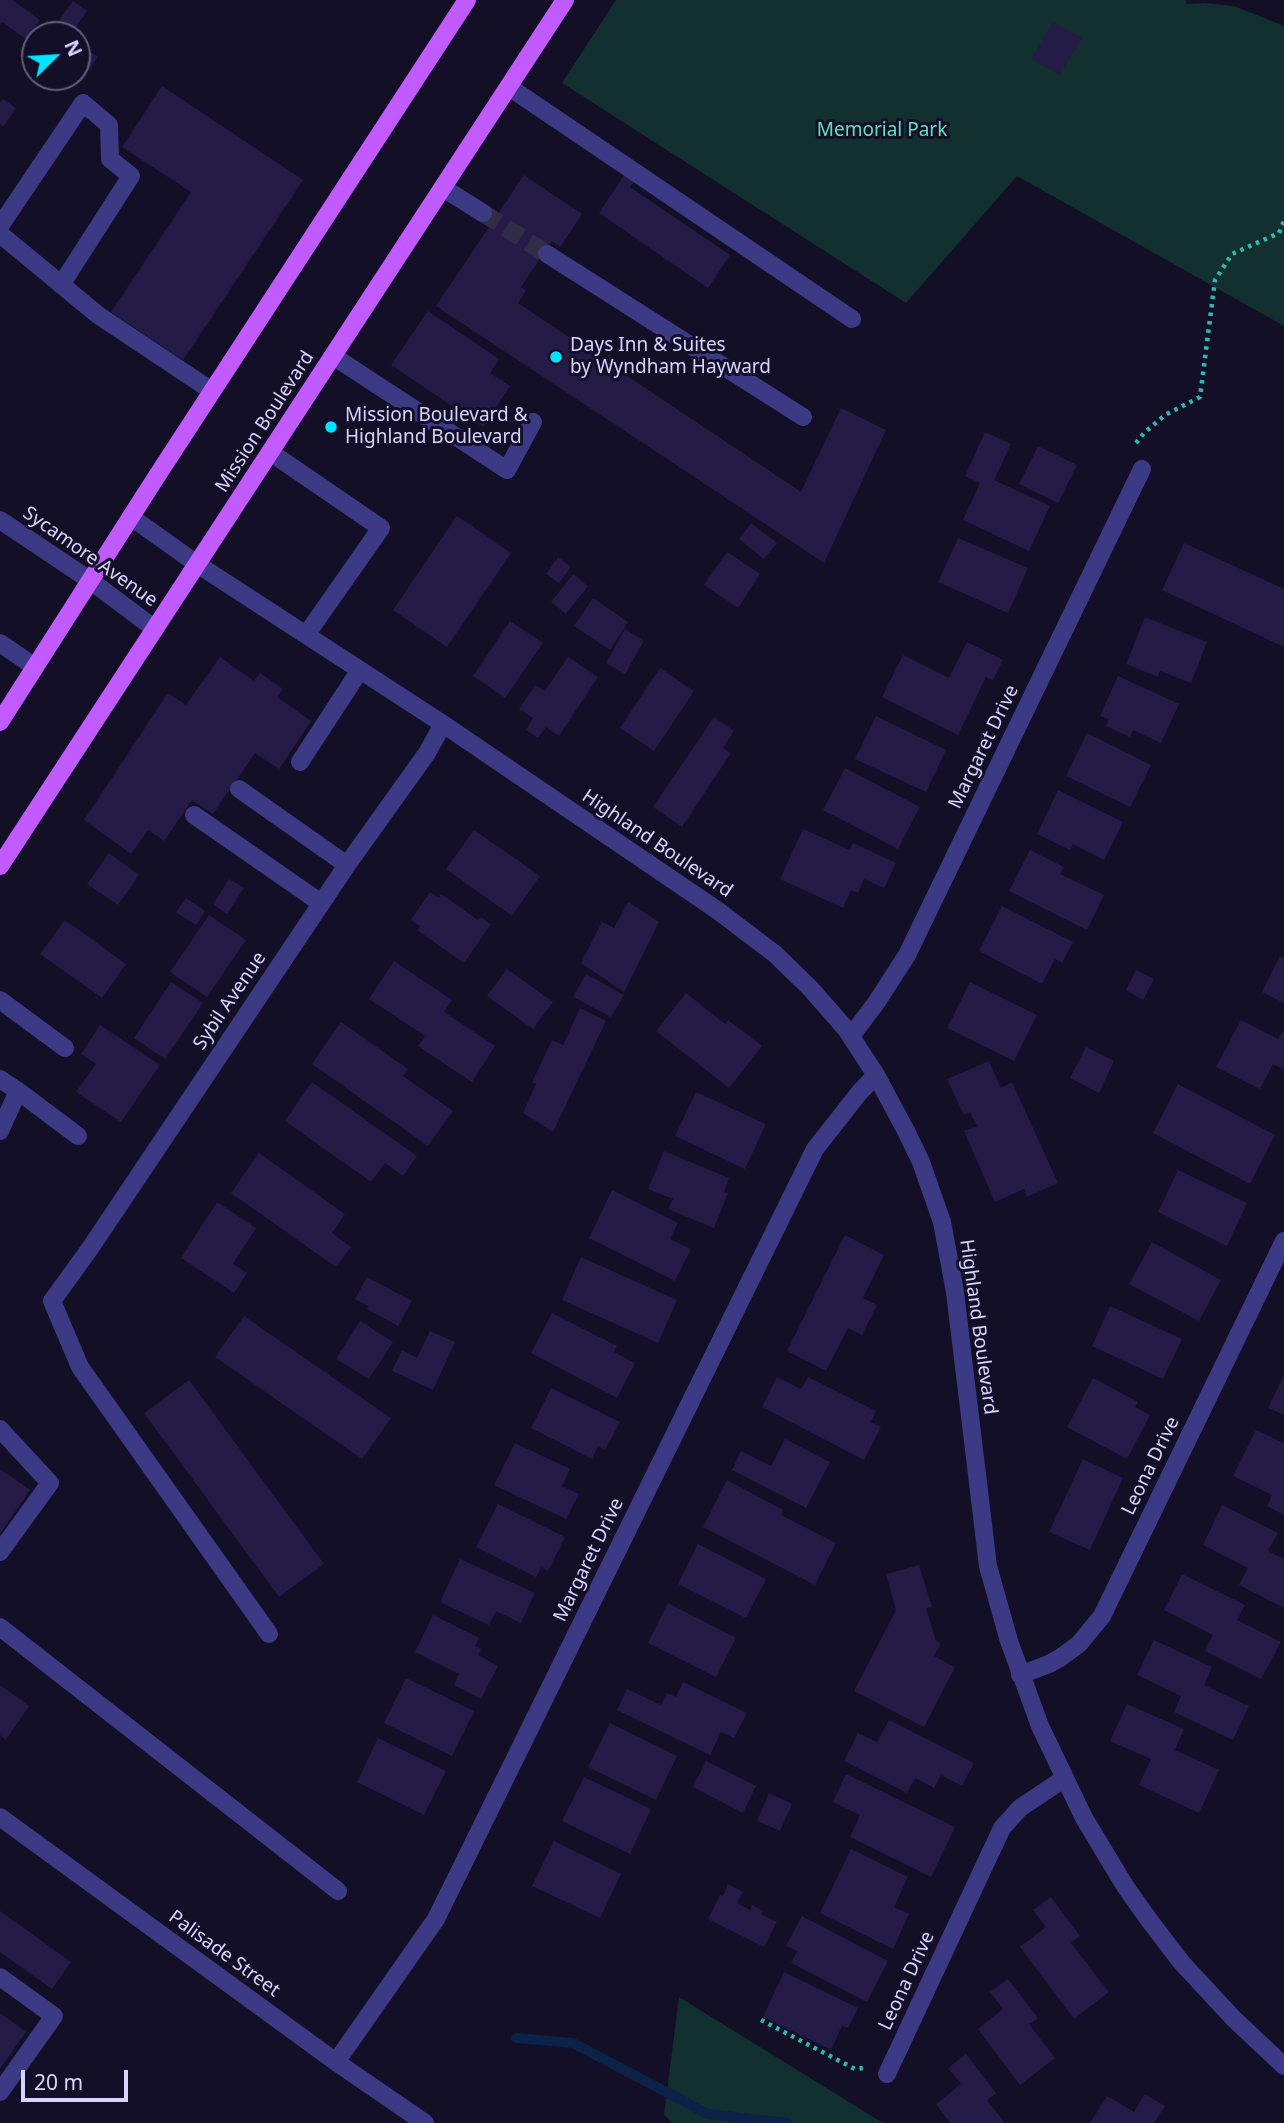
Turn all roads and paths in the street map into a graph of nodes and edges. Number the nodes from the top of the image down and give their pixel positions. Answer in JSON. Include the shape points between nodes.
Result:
{"nodes":[{"id":1,"x":467,"y":0,"type":"edge"},
{"id":2,"x":565,"y":0,"type":"edge"},
{"id":3,"x":509,"y":87,"type":"junction"},
{"id":4,"x":443,"y":188,"type":"junction"},
{"id":5,"x":483,"y":214,"type":"tunnel mouth"},
{"id":6,"x":1284,"y":221,"type":"edge"},
{"id":7,"x":0,"y":226,"type":"edge"},
{"id":8,"x":0,"y":234,"type":"edge"},
{"id":9,"x":547,"y":254,"type":"tunnel mouth"},
{"id":10,"x":61,"y":285,"type":"junction"},
{"id":11,"x":852,"y":318,"type":"dead end"},
{"id":12,"x":333,"y":356,"type":"junction"},
{"id":13,"x":212,"y":391,"type":"junction"},
{"id":14,"x":803,"y":417,"type":"dead end"},
{"id":15,"x":533,"y":422,"type":"dead end"},
{"id":16,"x":1133,"y":447,"type":"dead end"},
{"id":17,"x":270,"y":453,"type":"junction"},
{"id":18,"x":1142,"y":469,"type":"dead end"},
{"id":19,"x":131,"y":516,"type":"junction"},
{"id":20,"x":0,"y":520,"type":"edge"},
{"id":21,"x":197,"y":564,"type":"junction"},
{"id":22,"x":91,"y":581,"type":"junction"},
{"id":23,"x":155,"y":629,"type":"junction"},
{"id":24,"x":306,"y":635,"type":"junction"},
{"id":25,"x":0,"y":643,"type":"edge"},
{"id":26,"x":35,"y":667,"type":"junction"},
{"id":27,"x":360,"y":670,"type":"junction"},
{"id":28,"x":0,"y":722,"type":"edge"},
{"id":29,"x":443,"y":724,"type":"junction"},
{"id":30,"x":300,"y":762,"type":"dead end"},
{"id":31,"x":239,"y":789,"type":"dead end"},
{"id":32,"x":194,"y":815,"type":"dead end"},
{"id":33,"x":347,"y":865,"type":"junction"},
{"id":34,"x":0,"y":866,"type":"edge"},
{"id":35,"x":321,"y":903,"type":"junction"},
{"id":36,"x":0,"y":1000,"type":"edge"},
{"id":37,"x":851,"y":1036,"type":"junction"},
{"id":38,"x":65,"y":1048,"type":"dead end"},
{"id":39,"x":876,"y":1075,"type":"junction"},
{"id":40,"x":0,"y":1079,"type":"edge"},
{"id":41,"x":18,"y":1091,"type":"junction"},
{"id":42,"x":0,"y":1131,"type":"edge"},
{"id":43,"x":78,"y":1136,"type":"dead end"},
{"id":44,"x":1284,"y":1241,"type":"edge"},
{"id":45,"x":0,"y":1429,"type":"edge"},
{"id":46,"x":0,"y":1552,"type":"edge"},
{"id":47,"x":0,"y":1628,"type":"edge"},
{"id":48,"x":269,"y":1634,"type":"dead end"},
{"id":49,"x":1020,"y":1675,"type":"junction"},
{"id":50,"x":1065,"y":1778,"type":"junction"},
{"id":51,"x":0,"y":1817,"type":"edge"},
{"id":52,"x":338,"y":1891,"type":"dead end"},
{"id":53,"x":0,"y":1977,"type":"edge"},
{"id":54,"x":761,"y":2020,"type":"dead end"},
{"id":55,"x":336,"y":2062,"type":"junction"},
{"id":56,"x":867,"y":2062,"type":"dead end"},
{"id":57,"x":1284,"y":2066,"type":"edge"},
{"id":58,"x":887,"y":2074,"type":"dead end"},
{"id":59,"x":0,"y":2092,"type":"edge"},
{"id":60,"x":425,"y":2123,"type":"edge"}],
"edges":[{"from":1,"to":13,"type":"main road"},
{"from":2,"to":3,"type":"main road","name":"Mission Boulevard"},
{"from":3,"to":4,"type":"main road","name":"Mission Boulevard"},
{"from":3,"to":11,"type":"street"},
{"from":4,"to":5,"type":"street"},
{"from":4,"to":12,"type":"main road","name":"Mission Boulevard"},
{"from":6,"to":16,"type":"path","via":[[1279,233],[1232,254],[1215,279],[1200,397],[1165,415]]},
{"from":7,"to":10,"type":"street","via":[[83,103],[109,125],[110,159],[131,176]]},
{"from":8,"to":10,"type":"street"},
{"from":9,"to":14,"type":"street"},
{"from":10,"to":13,"type":"street"},
{"from":12,"to":15,"type":"street","via":[[507,470]]},
{"from":12,"to":17,"type":"main road","name":"Mission Boulevard"},
{"from":13,"to":19,"type":"main road"},
{"from":17,"to":21,"type":"main road","name":"Mission Boulevard"},
{"from":17,"to":24,"type":"street","via":[[381,528]]},
{"from":18,"to":37,"type":"street","name":"Margaret Drive","via":[[907,955]]},
{"from":19,"to":21,"type":"street","name":"Highland Boulevard"},
{"from":19,"to":22,"type":"main road"},
{"from":20,"to":22,"type":"street","name":"Sycamore Avenue"},
{"from":21,"to":23,"type":"main road","name":"Mission Boulevard"},
{"from":21,"to":24,"type":"street","name":"Highland Boulevard"},
{"from":22,"to":23,"type":"street","name":"Sycamore Avenue"},
{"from":22,"to":26,"type":"main road"},
{"from":23,"to":34,"type":"main road","name":"Mission Boulevard"},
{"from":24,"to":27,"type":"street","name":"Highland Boulevard"},
{"from":25,"to":26,"type":"street"},
{"from":26,"to":28,"type":"main road"},
{"from":27,"to":29,"type":"street","name":"Highland Boulevard"},
{"from":27,"to":30,"type":"street"},
{"from":29,"to":33,"type":"street","name":"Sybil Avenue"},
{"from":29,"to":37,"type":"street","name":"Highland Boulevard","via":[[775,954]]},
{"from":31,"to":33,"type":"street"},
{"from":32,"to":35,"type":"street"},
{"from":33,"to":35,"type":"street","name":"Sybil Avenue"},
{"from":35,"to":48,"type":"street","name":"Sybil Avenue","via":[[52,1301],[80,1367]]},
{"from":36,"to":38,"type":"street"},
{"from":37,"to":39,"type":"street","name":"Highland Boulevard"},
{"from":39,"to":49,"type":"street","name":"Highland Boulevard","via":[[920,1162],[942,1222],[955,1292],[988,1566]]},
{"from":39,"to":55,"type":"street","name":"Margaret Drive","via":[[815,1149],[436,1919]]},
{"from":40,"to":41,"type":"street"},
{"from":41,"to":42,"type":"street"},
{"from":41,"to":43,"type":"street"},
{"from":44,"to":49,"type":"street","name":"Leona Drive","via":[[1102,1616],[1079,1644],[1060,1658]]},
{"from":45,"to":46,"type":"street","via":[[50,1483]]},
{"from":47,"to":52,"type":"street"},
{"from":49,"to":50,"type":"street","name":"Highland Boulevard"},
{"from":50,"to":57,"type":"street","name":"Highland Boulevard","via":[[1103,1851],[1149,1920],[1234,2019]]},
{"from":50,"to":58,"type":"street","name":"Leona Drive","via":[[1020,1808],[1002,1828]]},
{"from":51,"to":55,"type":"street","name":"Palisade Street"},
{"from":53,"to":59,"type":"street","via":[[54,2016]]},
{"from":54,"to":56,"type":"path","via":[[855,2068],[863,2068]]},
{"from":55,"to":60,"type":"street","name":"Palisade Street"}]}
